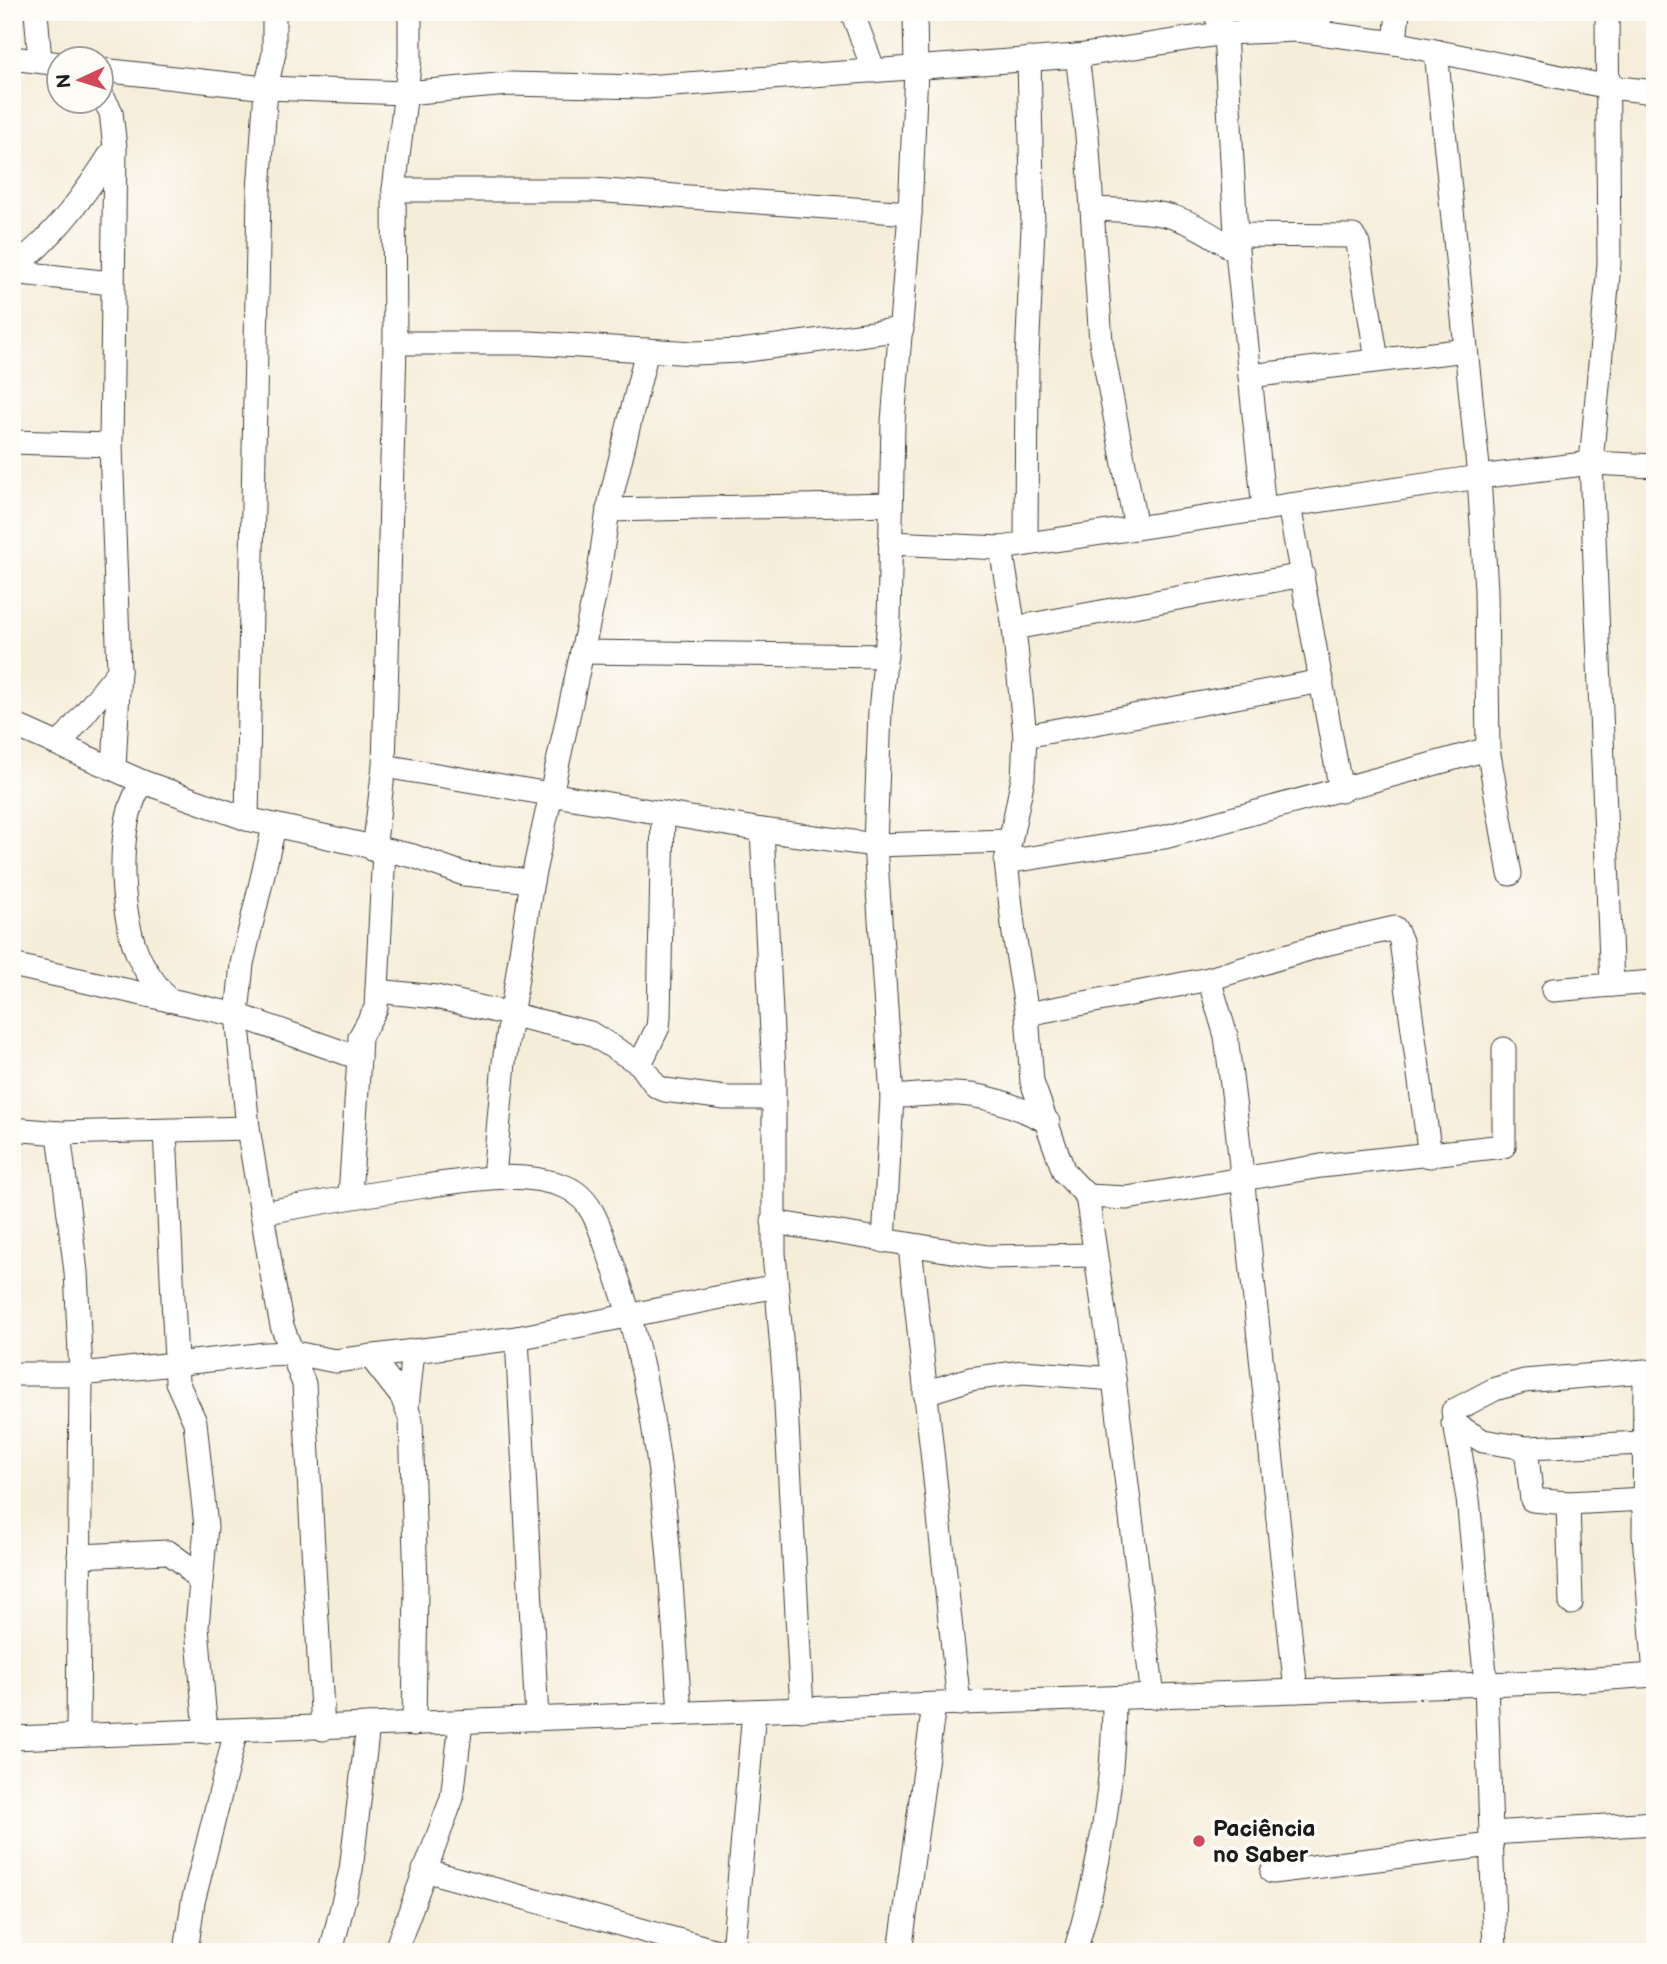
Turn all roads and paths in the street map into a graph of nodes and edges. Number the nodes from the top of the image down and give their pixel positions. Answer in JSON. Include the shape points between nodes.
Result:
{"nodes":[{"id":1,"x":36,"y":12,"type":"edge"},
{"id":2,"x":274,"y":12,"type":"edge"},
{"id":3,"x":410,"y":12,"type":"edge"},
{"id":4,"x":852,"y":12,"type":"edge"},
{"id":5,"x":915,"y":12,"type":"edge"},
{"id":6,"x":1214,"y":12,"type":"edge"},
{"id":7,"x":1325,"y":12,"type":"edge"},
{"id":8,"x":1398,"y":12,"type":"edge"},
{"id":9,"x":1607,"y":12,"type":"edge"},
{"id":10,"x":1267,"y":21,"type":"edge"},
{"id":11,"x":1297,"y":30,"type":"junction"},
{"id":12,"x":1225,"y":33,"type":"junction"},
{"id":13,"x":1395,"y":43,"type":"junction"},
{"id":14,"x":46,"y":48,"type":"edge"},
{"id":15,"x":1436,"y":51,"type":"junction"},
{"id":16,"x":1077,"y":56,"type":"junction"},
{"id":17,"x":12,"y":58,"type":"edge"},
{"id":18,"x":1029,"y":59,"type":"junction"},
{"id":19,"x":46,"y":62,"type":"edge"},
{"id":20,"x":916,"y":69,"type":"junction"},
{"id":21,"x":874,"y":71,"type":"junction"},
{"id":22,"x":116,"y":72,"type":"edge"},
{"id":23,"x":135,"y":74,"type":"junction"},
{"id":24,"x":1609,"y":87,"type":"junction"},
{"id":25,"x":266,"y":88,"type":"junction"},
{"id":26,"x":1655,"y":92,"type":"edge"},
{"id":27,"x":405,"y":93,"type":"junction"},
{"id":28,"x":116,"y":94,"type":"edge"},
{"id":29,"x":108,"y":116,"type":"edge"},
{"id":30,"x":115,"y":148,"type":"junction"},
{"id":31,"x":394,"y":190,"type":"junction"},
{"id":32,"x":1092,"y":209,"type":"junction"},
{"id":33,"x":910,"y":213,"type":"junction"},
{"id":34,"x":1237,"y":243,"type":"junction"},
{"id":35,"x":12,"y":271,"type":"edge"},
{"id":36,"x":111,"y":283,"type":"junction"},
{"id":37,"x":902,"y":329,"type":"junction"},
{"id":38,"x":395,"y":343,"type":"junction"},
{"id":39,"x":647,"y":350,"type":"junction"},
{"id":40,"x":1466,"y":350,"type":"junction"},
{"id":41,"x":1377,"y":360,"type":"junction"},
{"id":42,"x":1250,"y":376,"type":"junction"},
{"id":43,"x":12,"y":442,"type":"edge"},
{"id":44,"x":111,"y":444,"type":"junction"},
{"id":45,"x":1591,"y":464,"type":"junction"},
{"id":46,"x":1655,"y":466,"type":"edge"},
{"id":47,"x":1479,"y":477,"type":"junction"},
{"id":48,"x":891,"y":503,"type":"junction"},
{"id":49,"x":1289,"y":505,"type":"junction"},
{"id":50,"x":1264,"y":509,"type":"junction"},
{"id":51,"x":608,"y":510,"type":"junction"},
{"id":52,"x":1136,"y":528,"type":"junction"},
{"id":53,"x":890,"y":543,"type":"junction"},
{"id":54,"x":1026,"y":544,"type":"junction"},
{"id":55,"x":1001,"y":548,"type":"junction"},
{"id":56,"x":1303,"y":575,"type":"junction"},
{"id":57,"x":1014,"y":628,"type":"junction"},
{"id":58,"x":582,"y":652,"type":"junction"},
{"id":59,"x":886,"y":656,"type":"junction"},
{"id":60,"x":119,"y":671,"type":"junction"},
{"id":61,"x":1322,"y":681,"type":"junction"},
{"id":62,"x":12,"y":724,"type":"edge"},
{"id":63,"x":1025,"y":736,"type":"junction"},
{"id":64,"x":61,"y":744,"type":"junction"},
{"id":65,"x":1488,"y":749,"type":"junction"},
{"id":66,"x":384,"y":766,"type":"junction"},
{"id":67,"x":114,"y":768,"type":"junction"},
{"id":68,"x":143,"y":782,"type":"junction"},
{"id":69,"x":1341,"y":791,"type":"junction"},
{"id":70,"x":551,"y":795,"type":"junction"},
{"id":71,"x":663,"y":813,"type":"junction"},
{"id":72,"x":247,"y":820,"type":"junction"},
{"id":73,"x":274,"y":827,"type":"junction"},
{"id":74,"x":762,"y":830,"type":"junction"},
{"id":75,"x":876,"y":845,"type":"junction"},
{"id":76,"x":379,"y":850,"type":"junction"},
{"id":77,"x":1007,"y":851,"type":"junction"},
{"id":78,"x":1510,"y":874,"type":"dead end"},
{"id":79,"x":532,"y":881,"type":"junction"},
{"id":80,"x":12,"y":965,"type":"edge"},
{"id":81,"x":1209,"y":979,"type":"junction"},
{"id":82,"x":1655,"y":982,"type":"edge"},
{"id":83,"x":1612,"y":985,"type":"junction"},
{"id":84,"x":1553,"y":990,"type":"dead end"},
{"id":85,"x":377,"y":991,"type":"junction"},
{"id":86,"x":168,"y":1000,"type":"junction"},
{"id":87,"x":1027,"y":1014,"type":"junction"},
{"id":88,"x":237,"y":1016,"type":"junction"},
{"id":89,"x":512,"y":1017,"type":"junction"},
{"id":90,"x":1504,"y":1049,"type":"dead end"},
{"id":91,"x":359,"y":1058,"type":"junction"},
{"id":92,"x":639,"y":1064,"type":"junction"},
{"id":93,"x":892,"y":1097,"type":"junction"},
{"id":94,"x":773,"y":1098,"type":"junction"},
{"id":95,"x":1048,"y":1122,"type":"junction"},
{"id":96,"x":248,"y":1128,"type":"junction"},
{"id":97,"x":12,"y":1129,"type":"edge"},
{"id":98,"x":165,"y":1131,"type":"junction"},
{"id":99,"x":59,"y":1133,"type":"junction"},
{"id":100,"x":1430,"y":1156,"type":"junction"},
{"id":101,"x":494,"y":1177,"type":"junction"},
{"id":102,"x":1242,"y":1180,"type":"junction"},
{"id":103,"x":349,"y":1196,"type":"junction"},
{"id":104,"x":1087,"y":1196,"type":"junction"},
{"id":105,"x":262,"y":1213,"type":"junction"},
{"id":106,"x":773,"y":1222,"type":"junction"},
{"id":107,"x":884,"y":1241,"type":"junction"},
{"id":108,"x":910,"y":1246,"type":"junction"},
{"id":109,"x":1094,"y":1255,"type":"junction"},
{"id":110,"x":776,"y":1286,"type":"junction"},
{"id":111,"x":632,"y":1314,"type":"junction"},
{"id":112,"x":282,"y":1326,"type":"junction"},
{"id":113,"x":516,"y":1338,"type":"junction"},
{"id":114,"x":413,"y":1351,"type":"junction"},
{"id":115,"x":295,"y":1353,"type":"junction"},
{"id":116,"x":266,"y":1354,"type":"junction"},
{"id":117,"x":370,"y":1356,"type":"junction"},
{"id":118,"x":335,"y":1361,"type":"junction"},
{"id":119,"x":176,"y":1366,"type":"junction"},
{"id":120,"x":1650,"y":1371,"type":"edge"},
{"id":121,"x":12,"y":1374,"type":"edge"},
{"id":122,"x":81,"y":1374,"type":"junction"},
{"id":123,"x":1114,"y":1379,"type":"junction"},
{"id":124,"x":304,"y":1384,"type":"junction"},
{"id":125,"x":925,"y":1393,"type":"junction"},
{"id":126,"x":407,"y":1406,"type":"junction"},
{"id":127,"x":1453,"y":1423,"type":"junction"},
{"id":128,"x":1644,"y":1443,"type":"junction"},
{"id":129,"x":1526,"y":1448,"type":"junction"},
{"id":130,"x":1645,"y":1499,"type":"junction"},
{"id":131,"x":1568,"y":1503,"type":"junction"},
{"id":132,"x":79,"y":1556,"type":"junction"},
{"id":133,"x":200,"y":1583,"type":"junction"},
{"id":134,"x":1571,"y":1602,"type":"dead end"},
{"id":135,"x":1655,"y":1675,"type":"edge"},
{"id":136,"x":1486,"y":1684,"type":"junction"},
{"id":137,"x":1296,"y":1691,"type":"junction"},
{"id":138,"x":1153,"y":1696,"type":"junction"},
{"id":139,"x":1114,"y":1698,"type":"junction"},
{"id":140,"x":959,"y":1704,"type":"junction"},
{"id":141,"x":934,"y":1705,"type":"junction"},
{"id":142,"x":802,"y":1710,"type":"junction"},
{"id":143,"x":754,"y":1711,"type":"junction"},
{"id":144,"x":680,"y":1712,"type":"junction"},
{"id":145,"x":537,"y":1719,"type":"junction"},
{"id":146,"x":461,"y":1723,"type":"junction"},
{"id":147,"x":414,"y":1724,"type":"junction"},
{"id":148,"x":368,"y":1725,"type":"junction"},
{"id":149,"x":323,"y":1729,"type":"junction"},
{"id":150,"x":236,"y":1731,"type":"junction"},
{"id":151,"x":206,"y":1732,"type":"junction"},
{"id":152,"x":78,"y":1735,"type":"junction"},
{"id":153,"x":12,"y":1738,"type":"edge"},
{"id":154,"x":1655,"y":1823,"type":"edge"},
{"id":155,"x":1491,"y":1839,"type":"junction"},
{"id":156,"x":424,"y":1870,"type":"junction"},
{"id":157,"x":1272,"y":1872,"type":"dead end"},
{"id":158,"x":186,"y":1952,"type":"edge"},
{"id":159,"x":331,"y":1952,"type":"edge"},
{"id":160,"x":395,"y":1952,"type":"edge"},
{"id":161,"x":722,"y":1952,"type":"edge"},
{"id":162,"x":733,"y":1952,"type":"edge"},
{"id":163,"x":900,"y":1952,"type":"edge"},
{"id":164,"x":1075,"y":1952,"type":"edge"},
{"id":165,"x":1495,"y":1952,"type":"edge"}],
"edges":[{"from":1,"to":14,"type":"street"},
{"from":2,"to":25,"type":"street","via":[[274,53]]},
{"from":3,"to":27,"type":"street"},
{"from":4,"to":21,"type":"street"},
{"from":5,"to":20,"type":"street"},
{"from":6,"to":12,"type":"street"},
{"from":7,"to":11,"type":"street"},
{"from":8,"to":13,"type":"street"},
{"from":9,"to":24,"type":"street"},
{"from":10,"to":11,"type":"street"},
{"from":10,"to":12,"type":"street"},
{"from":11,"to":13,"type":"street"},
{"from":12,"to":16,"type":"street"},
{"from":12,"to":34,"type":"street"},
{"from":13,"to":15,"type":"street"},
{"from":15,"to":24,"type":"street"},
{"from":15,"to":40,"type":"street"},
{"from":16,"to":18,"type":"street"},
{"from":16,"to":32,"type":"street"},
{"from":17,"to":19,"type":"street"},
{"from":18,"to":20,"type":"street"},
{"from":18,"to":54,"type":"street","via":[[1033,227]]},
{"from":20,"to":21,"type":"street"},
{"from":20,"to":33,"type":"street"},
{"from":21,"to":27,"type":"street","via":[[645,88],[509,85]]},
{"from":22,"to":23,"type":"street"},
{"from":23,"to":25,"type":"street"},
{"from":23,"to":28,"type":"street"},
{"from":24,"to":26,"type":"street"},
{"from":24,"to":45,"type":"street","via":[[1609,264]]},
{"from":25,"to":27,"type":"street"},
{"from":25,"to":72,"type":"street","via":[[259,191]]},
{"from":27,"to":31,"type":"street"},
{"from":29,"to":30,"type":"street"},
{"from":30,"to":35,"type":"street","via":[[62,223]]},
{"from":30,"to":36,"type":"street"},
{"from":31,"to":33,"type":"street","via":[[593,190]]},
{"from":31,"to":38,"type":"street"},
{"from":32,"to":34,"type":"street","via":[[1179,216]]},
{"from":32,"to":52,"type":"street","via":[[1101,342]]},
{"from":33,"to":37,"type":"street"},
{"from":34,"to":41,"type":"street","via":[[1353,236]]},
{"from":34,"to":42,"type":"street"},
{"from":35,"to":36,"type":"street"},
{"from":36,"to":44,"type":"street"},
{"from":37,"to":39,"type":"street","via":[[740,351]]},
{"from":37,"to":48,"type":"street"},
{"from":38,"to":39,"type":"street","via":[[530,343]]},
{"from":38,"to":66,"type":"street"},
{"from":39,"to":51,"type":"street"},
{"from":40,"to":41,"type":"street"},
{"from":40,"to":47,"type":"street"},
{"from":41,"to":42,"type":"street"},
{"from":42,"to":50,"type":"street"},
{"from":43,"to":44,"type":"street"},
{"from":44,"to":60,"type":"street"},
{"from":45,"to":46,"type":"street"},
{"from":45,"to":47,"type":"street"},
{"from":45,"to":83,"type":"street"},
{"from":47,"to":49,"type":"street"},
{"from":47,"to":65,"type":"street"},
{"from":48,"to":51,"type":"street"},
{"from":48,"to":53,"type":"street"},
{"from":49,"to":50,"type":"street"},
{"from":49,"to":56,"type":"street"},
{"from":50,"to":52,"type":"street"},
{"from":51,"to":58,"type":"street"},
{"from":52,"to":54,"type":"street"},
{"from":53,"to":55,"type":"street"},
{"from":53,"to":59,"type":"street"},
{"from":54,"to":55,"type":"street"},
{"from":55,"to":57,"type":"street"},
{"from":56,"to":57,"type":"street"},
{"from":56,"to":61,"type":"street"},
{"from":57,"to":63,"type":"street"},
{"from":58,"to":59,"type":"street"},
{"from":58,"to":70,"type":"street"},
{"from":59,"to":75,"type":"street"},
{"from":60,"to":64,"type":"street"},
{"from":60,"to":67,"type":"street"},
{"from":61,"to":63,"type":"street"},
{"from":61,"to":69,"type":"street"},
{"from":62,"to":64,"type":"street"},
{"from":63,"to":77,"type":"street","via":[[1023,778]]},
{"from":64,"to":67,"type":"street"},
{"from":65,"to":69,"type":"street"},
{"from":65,"to":78,"type":"street"},
{"from":66,"to":70,"type":"street"},
{"from":66,"to":76,"type":"street"},
{"from":67,"to":68,"type":"street"},
{"from":68,"to":72,"type":"street"},
{"from":68,"to":86,"type":"street","via":[[128,813],[126,898],[137,953]]},
{"from":69,"to":77,"type":"street","via":[[1165,837]]},
{"from":70,"to":71,"type":"street"},
{"from":70,"to":79,"type":"street"},
{"from":71,"to":74,"type":"street"},
{"from":71,"to":92,"type":"street","via":[[659,1017]]},
{"from":72,"to":73,"type":"street"},
{"from":73,"to":76,"type":"street"},
{"from":73,"to":88,"type":"street","via":[[245,952]]},
{"from":74,"to":75,"type":"street"},
{"from":74,"to":94,"type":"street"},
{"from":75,"to":77,"type":"street"},
{"from":75,"to":93,"type":"street"},
{"from":76,"to":79,"type":"street","via":[[464,874]]},
{"from":76,"to":85,"type":"street"},
{"from":77,"to":87,"type":"street"},
{"from":79,"to":89,"type":"street"},
{"from":80,"to":86,"type":"street"},
{"from":81,"to":87,"type":"street"},
{"from":81,"to":100,"type":"street","via":[[1395,928],[1401,941]]},
{"from":81,"to":102,"type":"street","via":[[1226,1036]]},
{"from":82,"to":83,"type":"street"},
{"from":83,"to":84,"type":"street"},
{"from":85,"to":89,"type":"street","via":[[436,997]]},
{"from":85,"to":91,"type":"street","via":[[376,1008],[360,1037]]},
{"from":86,"to":88,"type":"street"},
{"from":87,"to":95,"type":"street","via":[[1032,1082]]},
{"from":88,"to":91,"type":"street"},
{"from":88,"to":96,"type":"street"},
{"from":89,"to":92,"type":"street","via":[[590,1033]]},
{"from":89,"to":101,"type":"street"},
{"from":90,"to":100,"type":"street","via":[[1504,1146]]},
{"from":91,"to":103,"type":"street"},
{"from":92,"to":94,"type":"street","via":[[656,1086],[665,1090],[725,1098]]},
{"from":93,"to":95,"type":"street","via":[[961,1092],[1010,1103]]},
{"from":93,"to":107,"type":"street"},
{"from":94,"to":106,"type":"street"},
{"from":95,"to":104,"type":"street","via":[[1065,1172]]},
{"from":96,"to":98,"type":"street"},
{"from":96,"to":105,"type":"street"},
{"from":97,"to":99,"type":"street"},
{"from":98,"to":99,"type":"street"},
{"from":98,"to":119,"type":"street"},
{"from":99,"to":122,"type":"street"},
{"from":100,"to":102,"type":"street","via":[[1321,1166]]},
{"from":101,"to":103,"type":"street"},
{"from":101,"to":111,"type":"street","via":[[524,1177],[582,1196],[598,1224]]},
{"from":102,"to":104,"type":"street","via":[[1127,1198]]},
{"from":102,"to":137,"type":"street"},
{"from":103,"to":105,"type":"street"},
{"from":104,"to":109,"type":"street"},
{"from":105,"to":112,"type":"street"},
{"from":106,"to":107,"type":"street"},
{"from":106,"to":110,"type":"street"},
{"from":107,"to":108,"type":"street"},
{"from":108,"to":109,"type":"street","via":[[1009,1258]]},
{"from":108,"to":125,"type":"street"},
{"from":109,"to":123,"type":"street"},
{"from":110,"to":111,"type":"street"},
{"from":110,"to":142,"type":"street"},
{"from":111,"to":113,"type":"street"},
{"from":111,"to":144,"type":"street","via":[[666,1521]]},
{"from":112,"to":115,"type":"street"},
{"from":112,"to":116,"type":"street"},
{"from":113,"to":114,"type":"street"},
{"from":113,"to":145,"type":"street"},
{"from":114,"to":117,"type":"street"},
{"from":114,"to":126,"type":"street"},
{"from":115,"to":116,"type":"street"},
{"from":115,"to":118,"type":"street"},
{"from":115,"to":124,"type":"street"},
{"from":116,"to":119,"type":"street"},
{"from":117,"to":118,"type":"street"},
{"from":117,"to":126,"type":"street"},
{"from":118,"to":124,"type":"street"},
{"from":119,"to":122,"type":"street"},
{"from":119,"to":133,"type":"street","via":[[177,1382],[195,1422],[206,1527]]},
{"from":120,"to":127,"type":"street","via":[[1505,1386],[1453,1411]]},
{"from":120,"to":128,"type":"street"},
{"from":121,"to":122,"type":"street"},
{"from":122,"to":132,"type":"street"},
{"from":123,"to":125,"type":"street","via":[[1023,1373],[970,1379]]},
{"from":123,"to":138,"type":"street"},
{"from":124,"to":149,"type":"street"},
{"from":125,"to":140,"type":"street"},
{"from":126,"to":147,"type":"street","via":[[413,1442],[416,1574]]},
{"from":127,"to":129,"type":"street","via":[[1483,1441]]},
{"from":127,"to":136,"type":"street","via":[[1468,1499]]},
{"from":128,"to":129,"type":"street"},
{"from":128,"to":130,"type":"street"},
{"from":129,"to":131,"type":"street","via":[[1532,1500]]},
{"from":130,"to":131,"type":"street"},
{"from":130,"to":135,"type":"street"},
{"from":131,"to":134,"type":"street"},
{"from":132,"to":133,"type":"street","via":[[168,1552]]},
{"from":132,"to":152,"type":"street"},
{"from":133,"to":151,"type":"street","via":[[197,1627]]},
{"from":135,"to":136,"type":"street"},
{"from":136,"to":137,"type":"street"},
{"from":136,"to":155,"type":"street"},
{"from":137,"to":138,"type":"street"},
{"from":138,"to":139,"type":"street"},
{"from":139,"to":140,"type":"street"},
{"from":139,"to":164,"type":"street","via":[[1102,1850]]},
{"from":140,"to":141,"type":"street"},
{"from":141,"to":142,"type":"street"},
{"from":141,"to":163,"type":"street"},
{"from":142,"to":143,"type":"street"},
{"from":143,"to":144,"type":"street"},
{"from":143,"to":162,"type":"street"},
{"from":144,"to":145,"type":"street"},
{"from":145,"to":146,"type":"street"},
{"from":146,"to":147,"type":"street"},
{"from":146,"to":156,"type":"street","via":[[452,1797]]},
{"from":147,"to":148,"type":"street"},
{"from":148,"to":149,"type":"street"},
{"from":148,"to":159,"type":"street","via":[[351,1870]]},
{"from":149,"to":150,"type":"street"},
{"from":150,"to":151,"type":"street"},
{"from":150,"to":158,"type":"street","via":[[193,1902]]},
{"from":151,"to":152,"type":"street"},
{"from":152,"to":153,"type":"street"},
{"from":154,"to":155,"type":"street"},
{"from":155,"to":157,"type":"street"},
{"from":155,"to":165,"type":"street"},
{"from":156,"to":160,"type":"street"},
{"from":156,"to":161,"type":"street"}]}
